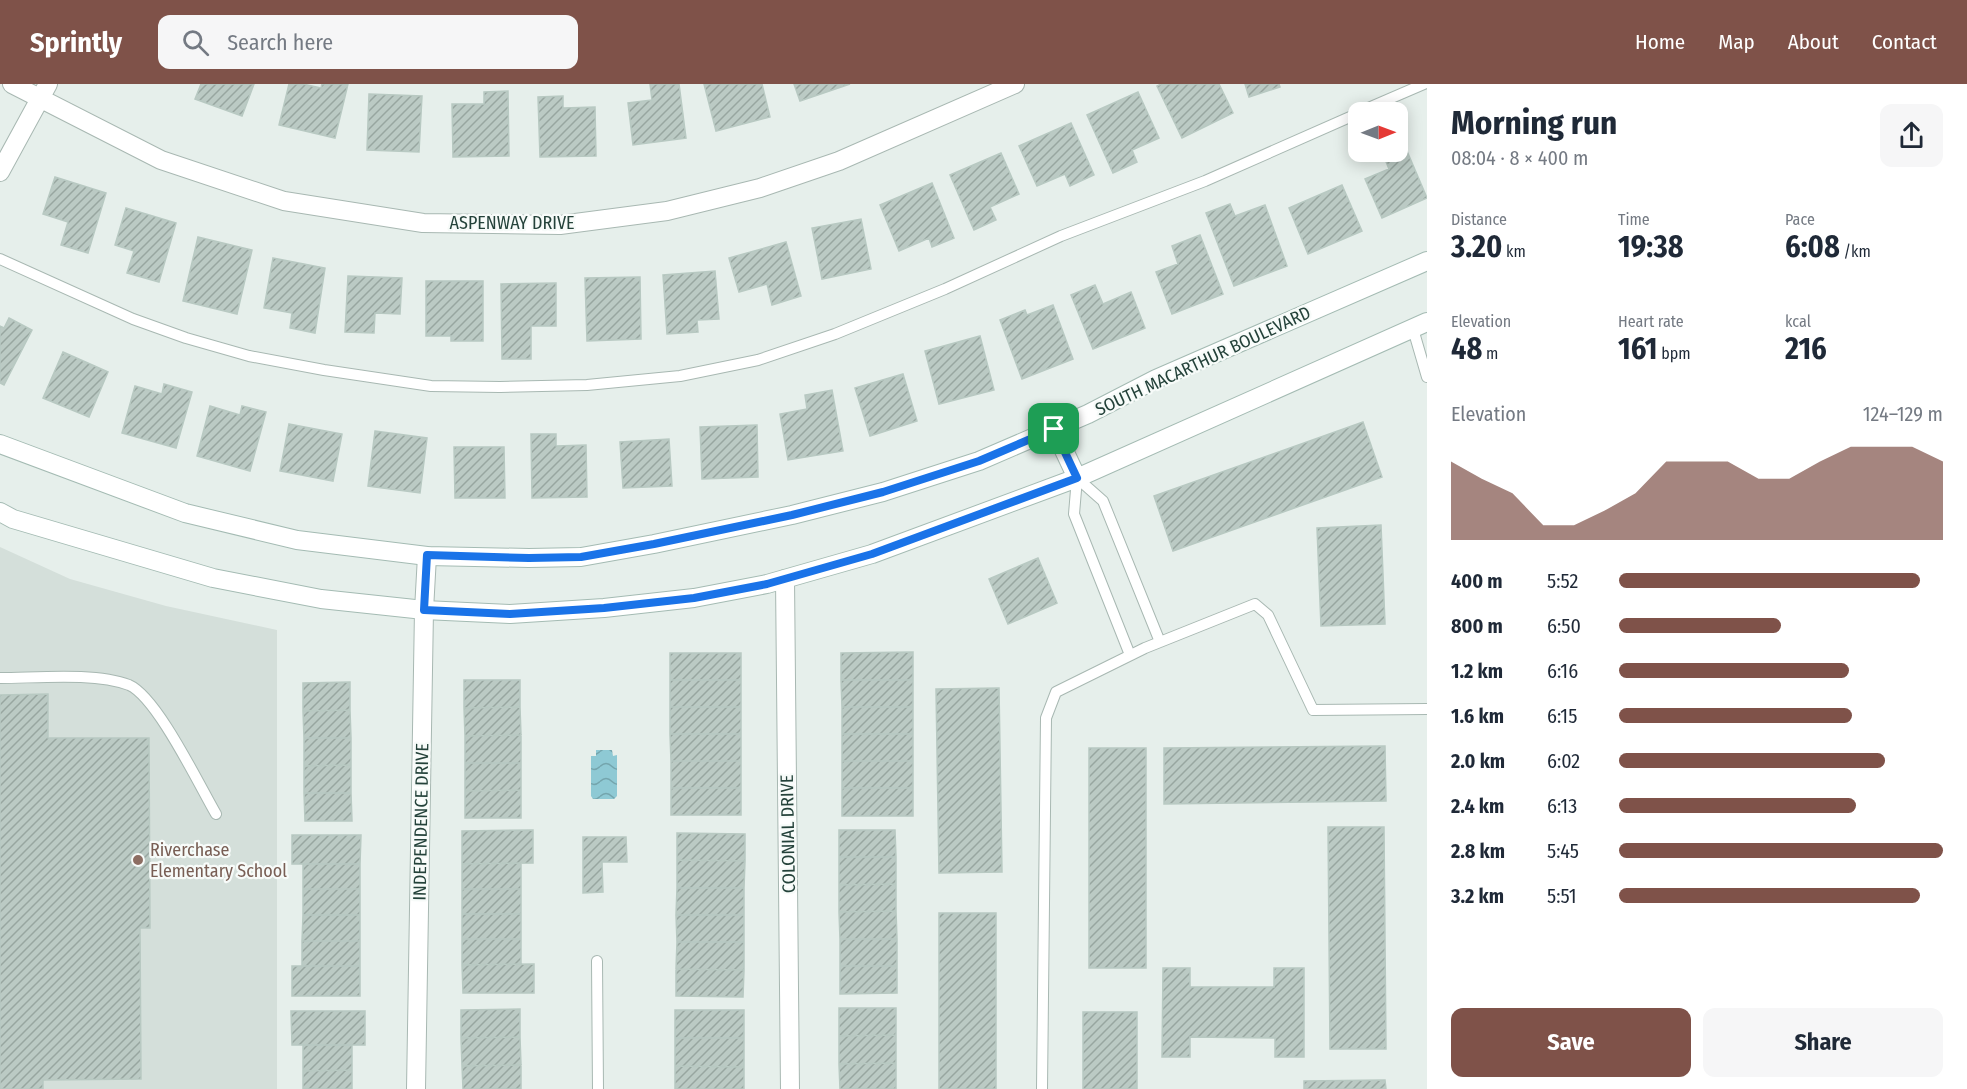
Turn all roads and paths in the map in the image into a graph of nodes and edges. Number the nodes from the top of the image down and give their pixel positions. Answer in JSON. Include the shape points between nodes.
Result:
{"nodes":[{"id":1,"x":12,"y":84,"type":"edge"},
{"id":2,"x":1015,"y":84,"type":"edge"},
{"id":3,"x":1424,"y":84,"type":"edge"},
{"id":4,"x":44,"y":91,"type":"edge"},
{"id":5,"x":1384,"y":102,"type":"edge"},
{"id":6,"x":1348,"y":118,"type":"edge"},
{"id":7,"x":0,"y":172,"type":"edge"},
{"id":8,"x":0,"y":259,"type":"edge"},
{"id":9,"x":1427,"y":261,"type":"edge"},
{"id":10,"x":1420,"y":325,"type":"edge"},
{"id":11,"x":1427,"y":377,"type":"edge"},
{"id":12,"x":1054,"y":429,"type":"junction"},
{"id":13,"x":0,"y":444,"type":"edge"},
{"id":14,"x":1077,"y":478,"type":"junction"},
{"id":15,"x":0,"y":512,"type":"edge"},
{"id":16,"x":427,"y":555,"type":"junction"},
{"id":17,"x":785,"y":579,"type":"junction"},
{"id":18,"x":424,"y":610,"type":"junction"},
{"id":19,"x":1160,"y":642,"type":"junction"},
{"id":20,"x":1130,"y":655,"type":"junction"},
{"id":21,"x":0,"y":678,"type":"edge"},
{"id":22,"x":1427,"y":709,"type":"edge"},
{"id":23,"x":216,"y":814,"type":"dead end"},
{"id":24,"x":597,"y":961,"type":"dead end"},
{"id":25,"x":416,"y":1089,"type":"edge"},
{"id":26,"x":598,"y":1089,"type":"edge"},
{"id":27,"x":790,"y":1089,"type":"edge"},
{"id":28,"x":1042,"y":1089,"type":"edge"}],
"edges":[{"from":1,"to":4,"type":"main road","name":"ASPENWAY DRIVE"},
{"from":2,"to":4,"type":"main road","name":"ASPENWAY DRIVE","via":[[839,161],[760,188],[667,211],[560,225],[423,223],[284,201],[161,160]]},
{"from":3,"to":5,"type":"lane"},
{"from":4,"to":7,"type":"main road"},
{"from":6,"to":8,"type":"lane","via":[[835,334],[758,360],[680,376],[586,385],[465,387],[431,386],[324,370],[249,356],[186,338],[133,319]]},
{"from":9,"to":12,"type":"main road","name":"SOUTH MACARTHUR BOULEVARD","via":[[1156,379]]},
{"from":10,"to":11,"type":"lane"},
{"from":10,"to":14,"type":"main road"},
{"from":12,"to":14,"type":"main road"},
{"from":12,"to":16,"type":"main road","name":"SOUTH MACARTHUR BOULEVARD","via":[[979,461],[883,492],[654,544],[581,557]]},
{"from":13,"to":16,"type":"main road","name":"SOUTH MACARTHUR BOULEVARD","via":[[185,513],[297,540]]},
{"from":14,"to":17,"type":"main road","via":[[872,554]]},
{"from":14,"to":19,"type":"lane","via":[[1103,501]]},
{"from":14,"to":20,"type":"lane","via":[[1074,514]]},
{"from":15,"to":18,"type":"main road","via":[[213,578],[321,599]]},
{"from":16,"to":18,"type":"main road","name":"INDEPENDENCE DRIVE"},
{"from":17,"to":18,"type":"main road","via":[[694,598],[604,608],[510,614]]},
{"from":17,"to":27,"type":"main road","name":"COLONIAL DRIVE"},
{"from":18,"to":25,"type":"main road","name":"INDEPENDENCE DRIVE"},
{"from":19,"to":20,"type":"lane"},
{"from":19,"to":22,"type":"lane","via":[[1255,604],[1268,615],[1313,710]]},
{"from":20,"to":28,"type":"lane","via":[[1056,692],[1046,718]]},
{"from":21,"to":23,"type":"lane","via":[[89,677],[130,686],[157,711]]},
{"from":24,"to":26,"type":"lane"}]}
